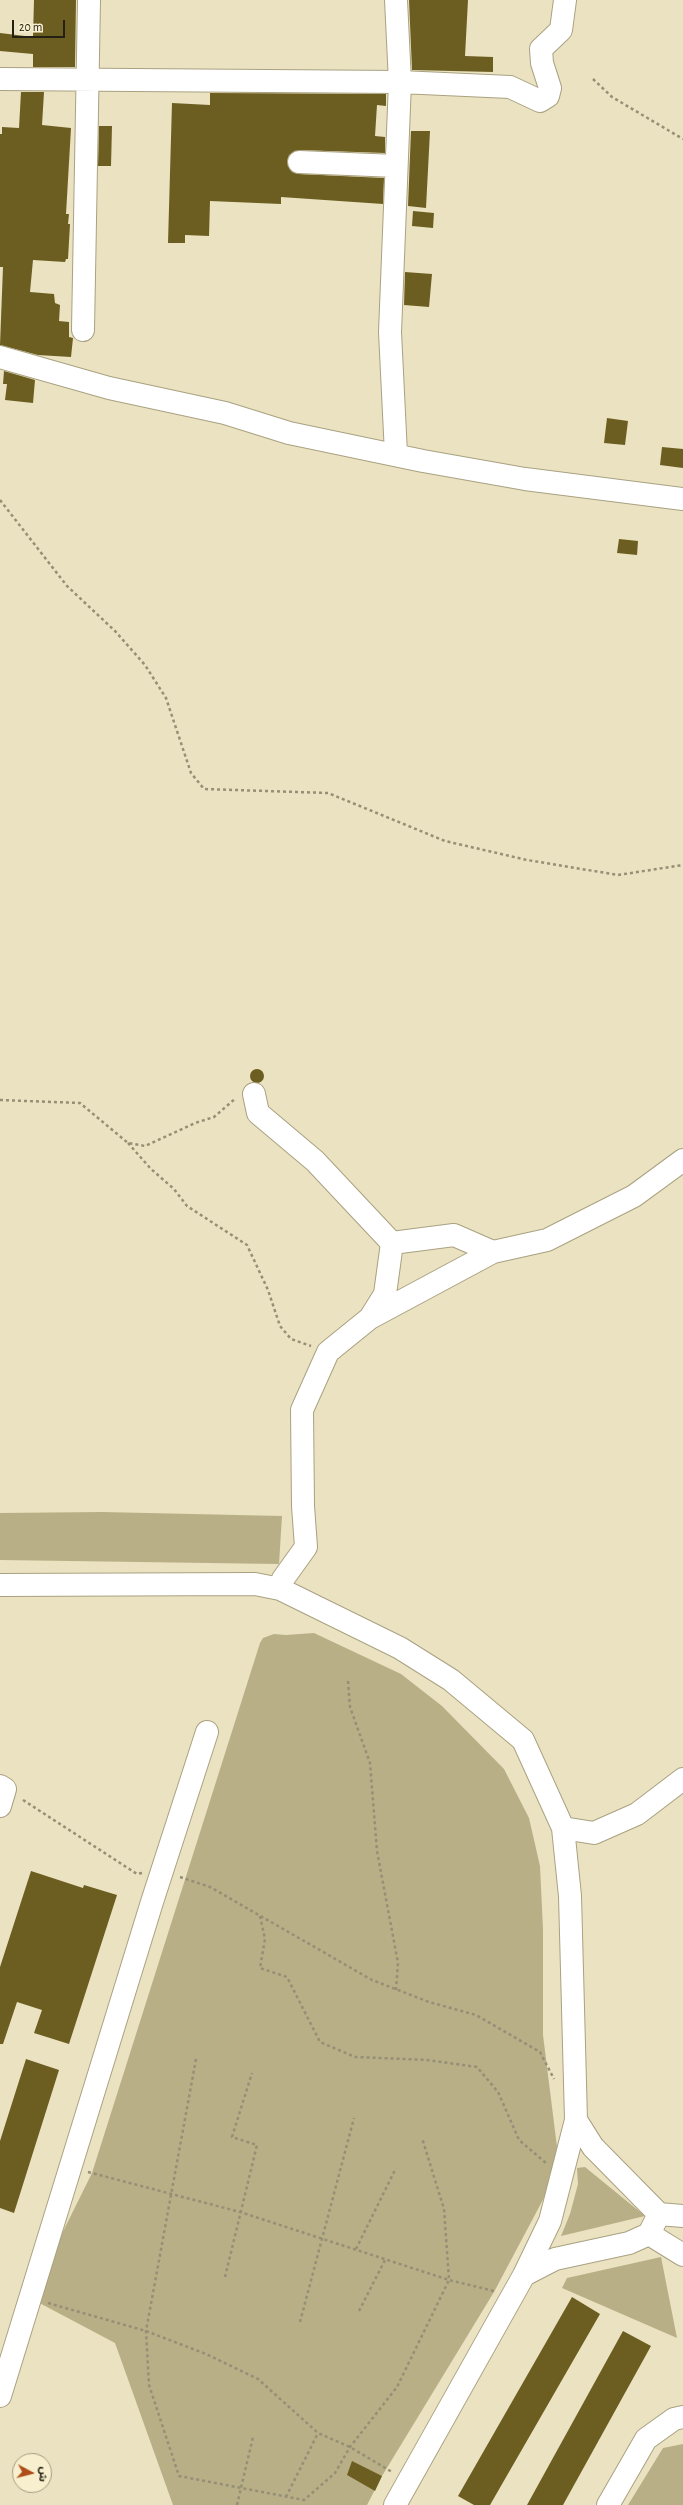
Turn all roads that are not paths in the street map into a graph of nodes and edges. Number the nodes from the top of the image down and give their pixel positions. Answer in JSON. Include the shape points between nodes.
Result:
{"nodes":[{"id":1,"x":89,"y":0,"type":"edge"},
{"id":2,"x":396,"y":0,"type":"edge"},
{"id":3,"x":565,"y":0,"type":"edge"},
{"id":4,"x":0,"y":79,"type":"edge"},
{"id":5,"x":89,"y":79,"type":"junction"},
{"id":6,"x":400,"y":82,"type":"junction"},
{"id":7,"x":299,"y":162,"type":"dead end"},
{"id":8,"x":396,"y":166,"type":"junction"},
{"id":9,"x":83,"y":330,"type":"dead end"},
{"id":10,"x":0,"y":356,"type":"edge"},
{"id":11,"x":396,"y":454,"type":"junction"},
{"id":12,"x":683,"y":499,"type":"edge"},
{"id":13,"x":254,"y":1094,"type":"road end"},
{"id":14,"x":683,"y":1160,"type":"edge"},
{"id":15,"x":392,"y":1243,"type":"junction"},
{"id":16,"x":493,"y":1252,"type":"junction"},
{"id":17,"x":370,"y":1318,"type":"junction"},
{"id":18,"x":0,"y":1585,"type":"edge"},
{"id":19,"x":280,"y":1589,"type":"junction"},
{"id":20,"x":207,"y":1732,"type":"dead end"},
{"id":21,"x":683,"y":1779,"type":"edge"},
{"id":22,"x":562,"y":1828,"type":"junction"},
{"id":23,"x":576,"y":2120,"type":"junction"},
{"id":24,"x":659,"y":2214,"type":"junction"},
{"id":25,"x":683,"y":2216,"type":"edge"},
{"id":26,"x":649,"y":2234,"type":"junction"},
{"id":27,"x":683,"y":2255,"type":"edge"},
{"id":28,"x":524,"y":2275,"type":"junction"},
{"id":29,"x":0,"y":2396,"type":"edge"},
{"id":30,"x":683,"y":2417,"type":"edge"},
{"id":31,"x":399,"y":2504,"type":"edge"},
{"id":32,"x":608,"y":2505,"type":"edge"}],
"edges":[{"from":1,"to":5,"type":"street"},
{"from":2,"to":6,"type":"street"},
{"from":3,"to":6,"type":"street","via":[[561,30],[541,49],[542,63],[550,88],[544,101],[510,87]]},
{"from":4,"to":5,"type":"street"},
{"from":5,"to":6,"type":"street"},
{"from":5,"to":9,"type":"street"},
{"from":6,"to":8,"type":"street"},
{"from":7,"to":8,"type":"street"},
{"from":8,"to":11,"type":"street","via":[[390,332]]},
{"from":10,"to":11,"type":"street","via":[[109,388],[225,413],[289,433]]},
{"from":11,"to":12,"type":"street","via":[[525,479]]},
{"from":13,"to":15,"type":"street","via":[[258,1112],[315,1161]]},
{"from":14,"to":16,"type":"street","via":[[634,1196],[547,1240]]},
{"from":15,"to":16,"type":"street","via":[[454,1235]]},
{"from":15,"to":17,"type":"street","via":[[385,1294]]},
{"from":16,"to":17,"type":"street"},
{"from":17,"to":19,"type":"street","via":[[328,1352],[302,1410],[306,1548],[283,1578]]},
{"from":18,"to":19,"type":"street","via":[[255,1584]]},
{"from":19,"to":22,"type":"street","via":[[400,1648],[452,1680],[523,1740]]},
{"from":20,"to":29,"type":"street"},
{"from":21,"to":22,"type":"street","via":[[637,1814],[594,1833]]},
{"from":22,"to":23,"type":"street","via":[[570,1896]]},
{"from":23,"to":24,"type":"street","via":[[593,2147]]},
{"from":23,"to":28,"type":"street","via":[[550,2222]]},
{"from":24,"to":25,"type":"street"},
{"from":24,"to":26,"type":"street"},
{"from":26,"to":27,"type":"street"},
{"from":26,"to":28,"type":"street","via":[[629,2243],[555,2259]]},
{"from":28,"to":31,"type":"street","via":[[408,2482]]},
{"from":30,"to":32,"type":"street","via":[[674,2419],[646,2439]]}]}
